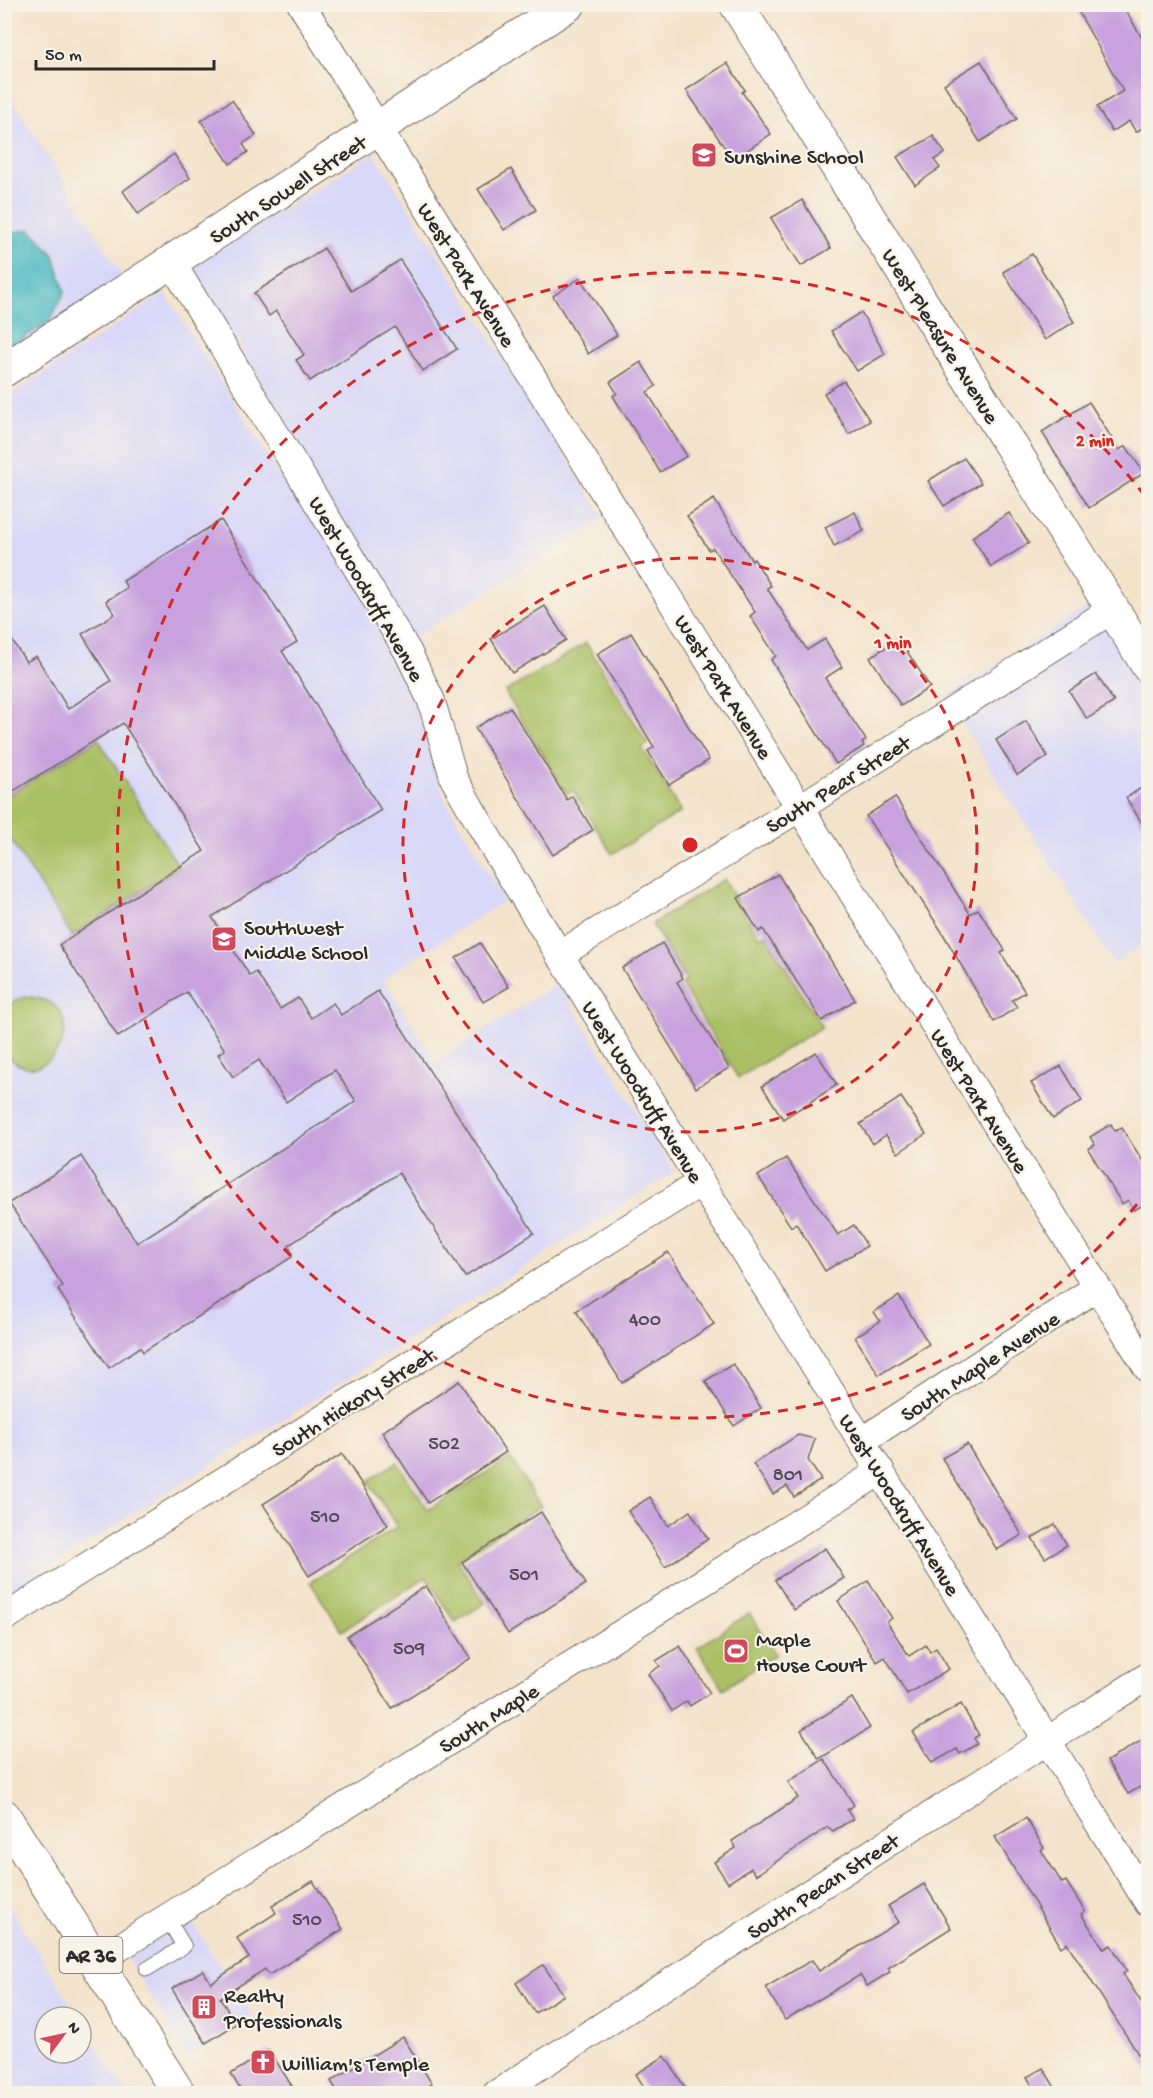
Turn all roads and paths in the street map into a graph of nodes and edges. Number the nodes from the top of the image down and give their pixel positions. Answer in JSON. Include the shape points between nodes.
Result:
{"nodes":[{"id":1,"x":301,"y":4,"type":"edge"},
{"id":2,"x":569,"y":4,"type":"edge"},
{"id":3,"x":736,"y":4,"type":"edge"},
{"id":4,"x":378,"y":129,"type":"junction"},
{"id":5,"x":172,"y":263,"type":"junction"},
{"id":6,"x":4,"y":370,"type":"edge"},
{"id":7,"x":1113,"y":609,"type":"junction"},
{"id":8,"x":1149,"y":666,"type":"edge"},
{"id":9,"x":801,"y":807,"type":"junction"},
{"id":10,"x":559,"y":955,"type":"junction"},
{"id":11,"x":700,"y":1183,"type":"junction"},
{"id":12,"x":1096,"y":1288,"type":"junction"},
{"id":13,"x":1149,"y":1369,"type":"edge"},
{"id":14,"x":862,"y":1441,"type":"junction"},
{"id":15,"x":881,"y":1472,"type":"junction"},
{"id":16,"x":4,"y":1618,"type":"edge"},
{"id":17,"x":1149,"y":1677,"type":"edge"},
{"id":18,"x":1049,"y":1740,"type":"junction"},
{"id":19,"x":4,"y":1816,"type":"edge"},
{"id":20,"x":1149,"y":1903,"type":"edge"},
{"id":21,"x":166,"y":1918,"type":"junction"},
{"id":22,"x":96,"y":1962,"type":"junction"},
{"id":23,"x":147,"y":1969,"type":"dead end"},
{"id":24,"x":179,"y":2094,"type":"edge"},
{"id":25,"x":496,"y":2094,"type":"edge"}],
"edges":[{"from":1,"to":4,"type":"street","name":"West Park Avenue"},
{"from":2,"to":4,"type":"street","name":"South Sowell Street"},
{"from":3,"to":7,"type":"street","name":"West Pleasure Avenue"},
{"from":4,"to":5,"type":"street","name":"South Sowell Street"},
{"from":4,"to":9,"type":"street","name":"West Park Avenue"},
{"from":5,"to":6,"type":"street","name":"South Sowell Street"},
{"from":5,"to":10,"type":"street","name":"West Woodruff Avenue","via":[[408,652],[431,700],[454,778]]},
{"from":7,"to":8,"type":"street","name":"West Pleasure Avenue"},
{"from":7,"to":9,"type":"street","name":"South Pear Street"},
{"from":9,"to":10,"type":"street","name":"South Pear Street"},
{"from":9,"to":12,"type":"street","name":"West Park Avenue"},
{"from":10,"to":11,"type":"street","name":"West Woodruff Avenue"},
{"from":11,"to":14,"type":"street","name":"West Woodruff Avenue"},
{"from":11,"to":16,"type":"street","name":"South Hickory Street"},
{"from":12,"to":13,"type":"street","name":"West Park Avenue"},
{"from":12,"to":14,"type":"street","name":"South Maple Avenue"},
{"from":14,"to":15,"type":"street","name":"West Woodruff Avenue"},
{"from":15,"to":18,"type":"street","name":"West Woodruff Avenue"},
{"from":15,"to":21,"type":"street","name":"South Maple"},
{"from":17,"to":18,"type":"street","name":"South Pecan Street"},
{"from":18,"to":20,"type":"street","name":"West Woodruff Avenue"},
{"from":18,"to":25,"type":"street","name":"South Pecan Street"},
{"from":19,"to":22,"type":"street","number":"AR 36"},
{"from":21,"to":22,"type":"street","name":"South Maple"},
{"from":21,"to":23,"type":"lane","via":[[184,1946]]},
{"from":22,"to":24,"type":"street","number":"AR 36"}]}
